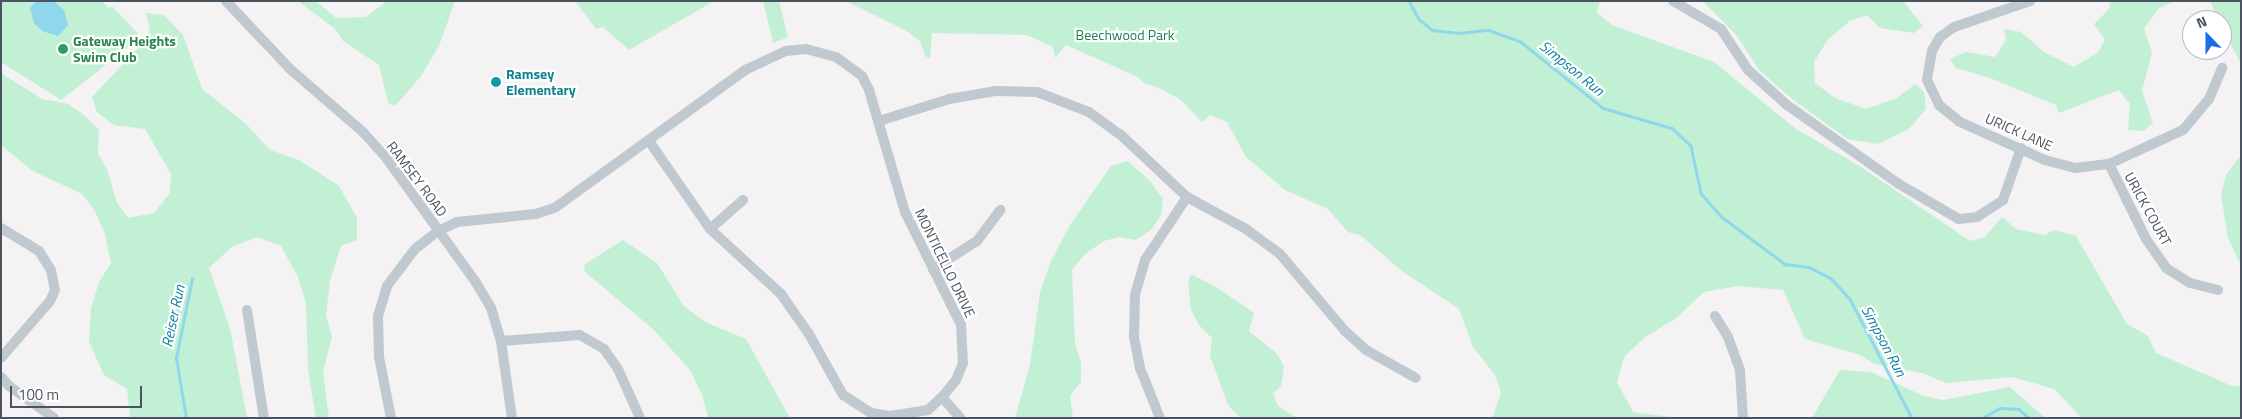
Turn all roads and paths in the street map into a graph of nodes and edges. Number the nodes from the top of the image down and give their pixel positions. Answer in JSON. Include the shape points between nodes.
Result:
{"nodes":[{"id":1,"x":226,"y":1,"type":"edge"},
{"id":2,"x":1673,"y":1,"type":"edge"},
{"id":3,"x":2030,"y":1,"type":"edge"},
{"id":4,"x":2222,"y":68,"type":"dead end"},
{"id":5,"x":879,"y":122,"type":"junction"},
{"id":6,"x":649,"y":140,"type":"junction"},
{"id":7,"x":2022,"y":148,"type":"junction"},
{"id":8,"x":2109,"y":164,"type":"junction"},
{"id":9,"x":1187,"y":197,"type":"junction"},
{"id":10,"x":743,"y":200,"type":"dead end"},
{"id":11,"x":1000,"y":210,"type":"dead end"},
{"id":12,"x":1,"y":228,"type":"edge"},
{"id":13,"x":710,"y":229,"type":"junction"},
{"id":14,"x":438,"y":231,"type":"junction"},
{"id":15,"x":933,"y":268,"type":"junction"},
{"id":16,"x":2218,"y":290,"type":"dead end"},
{"id":17,"x":247,"y":310,"type":"dead end"},
{"id":18,"x":1715,"y":316,"type":"dead end"},
{"id":19,"x":501,"y":342,"type":"junction"},
{"id":20,"x":1,"y":358,"type":"edge"},
{"id":21,"x":1,"y":377,"type":"edge"},
{"id":22,"x":1416,"y":378,"type":"dead end"},
{"id":23,"x":942,"y":397,"type":"junction"},
{"id":24,"x":54,"y":418,"type":"edge"},
{"id":25,"x":264,"y":418,"type":"edge"},
{"id":26,"x":391,"y":418,"type":"edge"},
{"id":27,"x":512,"y":418,"type":"edge"},
{"id":28,"x":640,"y":418,"type":"edge"},
{"id":29,"x":960,"y":418,"type":"edge"},
{"id":30,"x":1160,"y":418,"type":"edge"},
{"id":31,"x":1743,"y":418,"type":"edge"}],
"edges":[{"from":1,"to":14,"type":"street","name":"RAMSEY ROAD","via":[[290,69],[363,132],[387,159]]},
{"from":2,"to":7,"type":"street","via":[[1721,29],[1748,70],[1787,105],[1899,184],[1959,219],[1977,217],[2003,200]]},
{"from":3,"to":7,"type":"street","name":"URICK LANE","via":[[1954,27],[1940,38],[1932,51],[1928,80],[1939,105],[1960,122]]},
{"from":4,"to":8,"type":"street","name":"URICK LANE","via":[[2209,99],[2183,130]]},
{"from":5,"to":6,"type":"street","name":"MONTICELLO DRIVE","via":[[862,76],[836,57],[806,49],[786,51],[745,70]]},
{"from":5,"to":9,"type":"street","via":[[973,94],[1037,92],[1089,112],[1121,135]]},
{"from":5,"to":15,"type":"street","name":"MONTICELLO DRIVE","via":[[905,212]]},
{"from":6,"to":13,"type":"street","name":"MONTICELLO DRIVE"},
{"from":6,"to":14,"type":"street","name":"MONTICELLO DRIVE","via":[[556,207],[536,214],[457,222]]},
{"from":7,"to":8,"type":"street","name":"URICK LANE","via":[[2076,168]]},
{"from":8,"to":16,"type":"street","name":"URICK COURT","via":[[2146,239],[2166,268],[2190,283]]},
{"from":9,"to":22,"type":"street","via":[[1246,229],[1280,254],[1344,331],[1366,350]]},
{"from":9,"to":30,"type":"street","via":[[1145,260],[1135,295],[1134,336],[1140,368]]},
{"from":10,"to":13,"type":"street"},
{"from":11,"to":15,"type":"street","via":[[977,241]]},
{"from":12,"to":20,"type":"street","via":[[39,251],[51,270],[54,290],[50,301]]},
{"from":13,"to":23,"type":"street","name":"MONTICELLO DRIVE","via":[[781,294],[809,334],[843,395],[855,405],[890,416],[928,410]]},
{"from":14,"to":19,"type":"street","name":"RAMSEY ROAD","via":[[491,308]]},
{"from":14,"to":26,"type":"street","name":"MONTICELLO DRIVE","via":[[402,263],[387,286],[378,316],[379,357]]},
{"from":15,"to":23,"type":"street","name":"MONTICELLO DRIVE","via":[[961,325],[964,346],[964,363],[956,380]]},
{"from":17,"to":25,"type":"street"},
{"from":18,"to":31,"type":"street","via":[[1728,337],[1740,370]]},
{"from":19,"to":27,"type":"street","name":"RAMSEY ROAD"},
{"from":19,"to":28,"type":"street","via":[[580,335],[604,349],[618,369]]},
{"from":21,"to":24,"type":"street"},
{"from":23,"to":29,"type":"street"}]}
